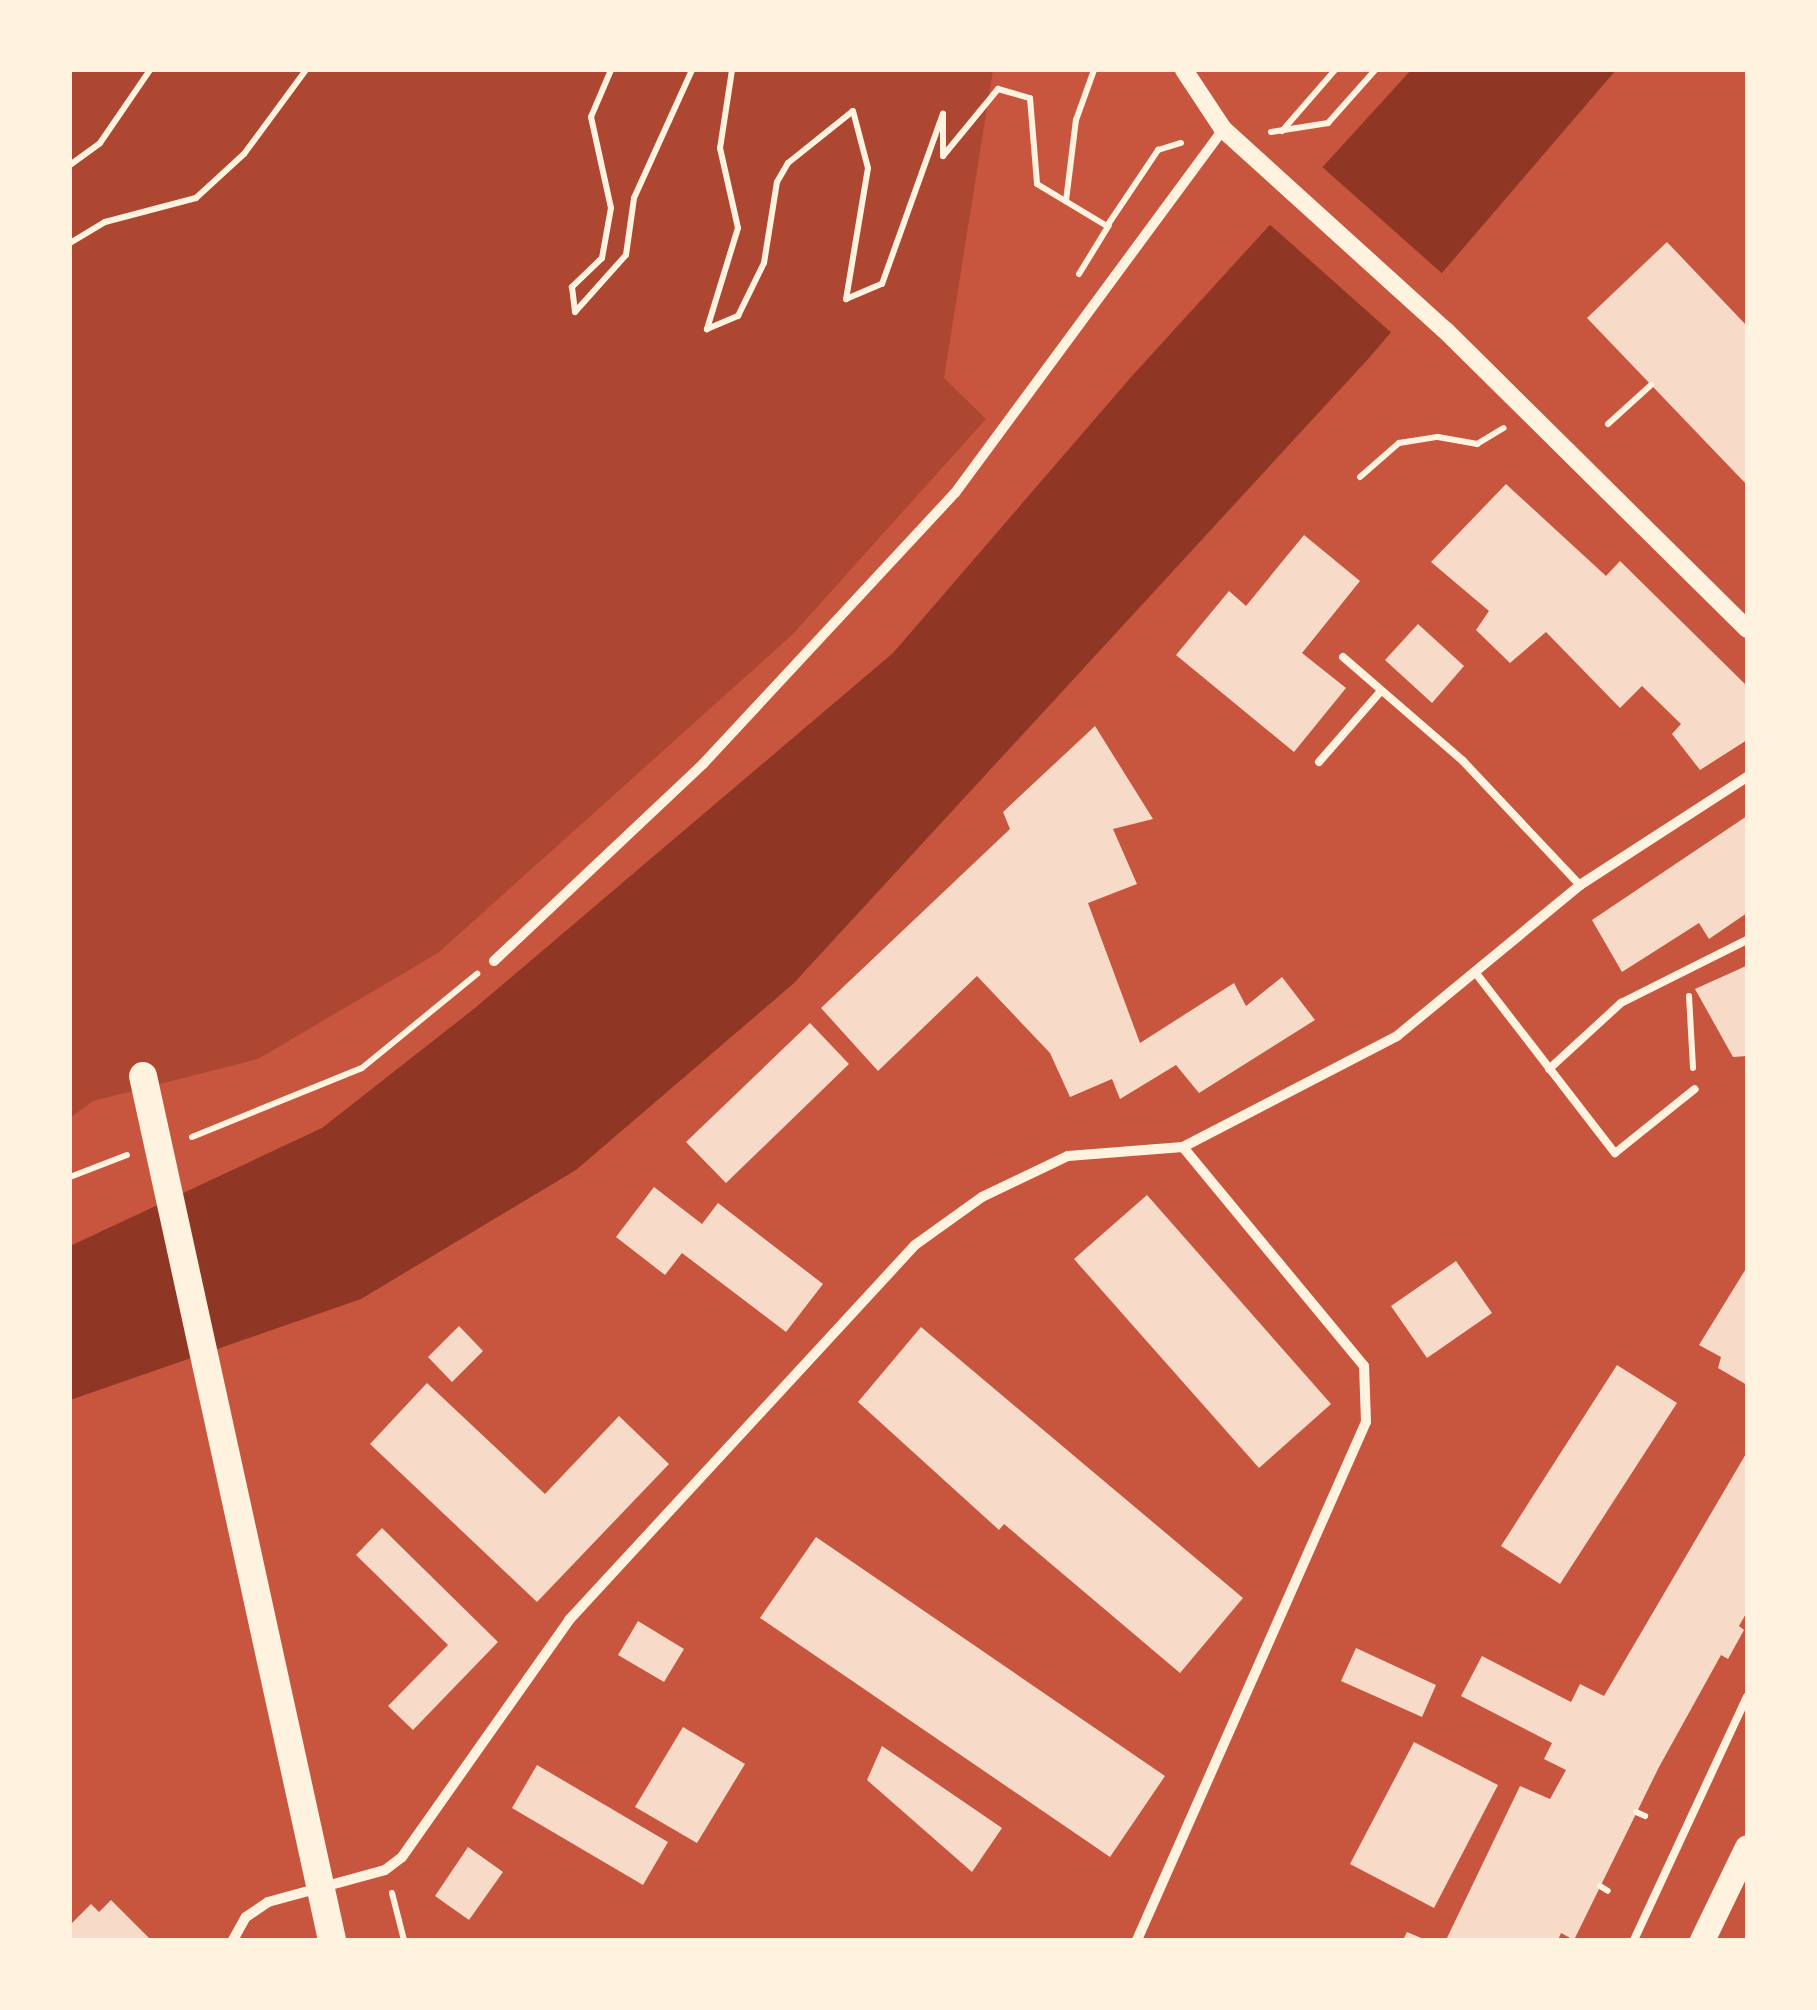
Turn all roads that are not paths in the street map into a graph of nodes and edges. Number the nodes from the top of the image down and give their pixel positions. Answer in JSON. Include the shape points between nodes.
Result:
{"nodes":[{"id":1,"x":1184,"y":70,"type":"edge"},
{"id":2,"x":1222,"y":128,"type":"junction"},
{"id":3,"x":1747,"y":628,"type":"edge"},
{"id":4,"x":1343,"y":657,"type":"dead end"},
{"id":5,"x":1380,"y":692,"type":"junction"},
{"id":6,"x":1319,"y":762,"type":"dead end"},
{"id":7,"x":1747,"y":777,"type":"edge"},
{"id":8,"x":1580,"y":885,"type":"junction"},
{"id":9,"x":1747,"y":940,"type":"edge"},
{"id":10,"x":494,"y":960,"type":"road end"},
{"id":11,"x":1474,"y":972,"type":"junction"},
{"id":12,"x":1550,"y":1069,"type":"junction"},
{"id":13,"x":144,"y":1076,"type":"dead end"},
{"id":14,"x":1695,"y":1089,"type":"road end"},
{"id":15,"x":1182,"y":1147,"type":"junction"},
{"id":16,"x":1747,"y":1697,"type":"edge"},
{"id":17,"x":1747,"y":1847,"type":"edge"},
{"id":18,"x":233,"y":1940,"type":"edge"},
{"id":19,"x":332,"y":1940,"type":"edge"},
{"id":20,"x":1137,"y":1940,"type":"edge"},
{"id":21,"x":1634,"y":1940,"type":"edge"},
{"id":22,"x":1702,"y":1940,"type":"edge"}],
"edges":[{"from":1,"to":2,"type":"street"},
{"from":2,"to":3,"type":"street","via":[[1445,330]]},
{"from":2,"to":10,"type":"street","via":[[955,493],[703,764]]},
{"from":4,"to":5,"type":"lane"},
{"from":5,"to":6,"type":"lane"},
{"from":5,"to":8,"type":"lane","via":[[1463,761]]},
{"from":7,"to":8,"type":"street"},
{"from":8,"to":11,"type":"street"},
{"from":9,"to":12,"type":"lane","via":[[1620,1003]]},
{"from":11,"to":12,"type":"lane"},
{"from":11,"to":15,"type":"street","via":[[1398,1036]]},
{"from":12,"to":14,"type":"lane","via":[[1615,1153]]},
{"from":13,"to":19,"type":"highway"},
{"from":15,"to":18,"type":"street","via":[[1068,1156],[982,1197],[915,1245],[569,1620],[402,1857],[386,1870],[268,1902],[246,1917]]},
{"from":15,"to":20,"type":"street","via":[[1364,1366],[1366,1422]]},
{"from":16,"to":21,"type":"lane"},
{"from":17,"to":22,"type":"main road"}]}
